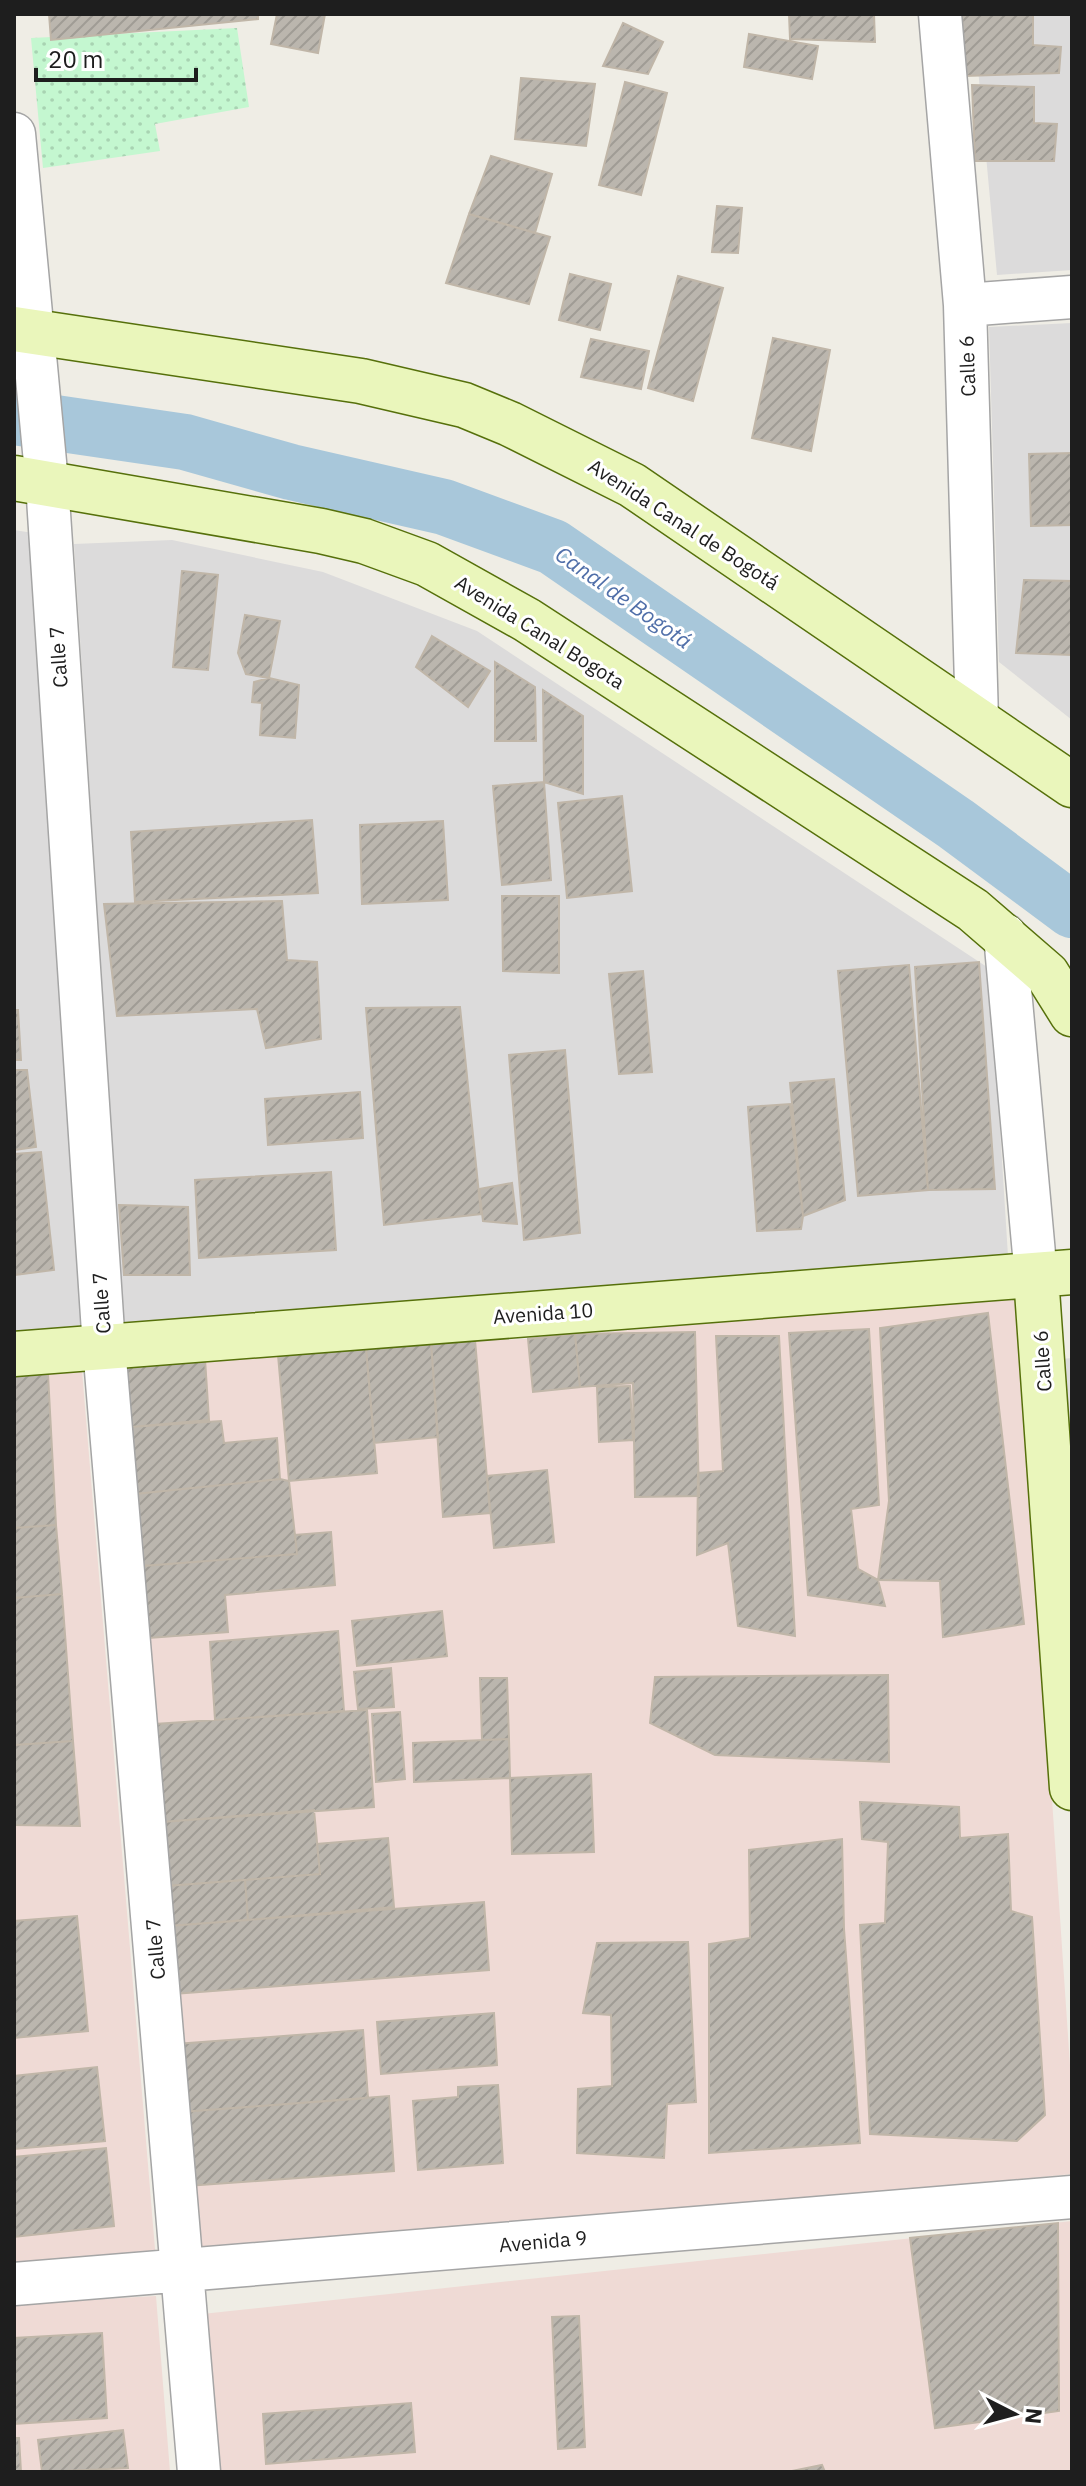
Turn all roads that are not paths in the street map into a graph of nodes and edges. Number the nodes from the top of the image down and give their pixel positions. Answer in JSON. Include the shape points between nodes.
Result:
{"nodes":[{"id":1,"x":940,"y":14,"type":"edge"},
{"id":2,"x":14,"y":134,"type":"edge"},
{"id":3,"x":1072,"y":297,"type":"edge"},
{"id":4,"x":965,"y":305,"type":"junction"},
{"id":5,"x":28,"y":339,"type":"edge"},
{"id":6,"x":35,"y":475,"type":"edge"},
{"id":7,"x":977,"y":719,"type":"junction"},
{"id":8,"x":1072,"y":785,"type":"edge"},
{"id":9,"x":1005,"y":935,"type":"junction"},
{"id":10,"x":1072,"y":1014,"type":"edge"},
{"id":11,"x":1054,"y":1274,"type":"edge"},
{"id":12,"x":104,"y":1347,"type":"junction"},
{"id":13,"x":14,"y":1354,"type":"edge"},
{"id":14,"x":1072,"y":1788,"type":"edge"},
{"id":15,"x":1072,"y":2197,"type":"edge"},
{"id":16,"x":182,"y":2270,"type":"junction"},
{"id":17,"x":14,"y":2284,"type":"edge"},
{"id":18,"x":199,"y":2472,"type":"edge"}],
"edges":[{"from":1,"to":4,"type":"street","name":"Calle 6"},
{"from":2,"to":5,"type":"street","name":"Calle 7"},
{"from":3,"to":4,"type":"street"},
{"from":4,"to":7,"type":"street","name":"Calle 6"},
{"from":5,"to":6,"type":"street","name":"Calle 7"},
{"from":5,"to":7,"type":"main road","name":"Avenida Canal de Bogotá","via":[[361,381],[464,405],[632,485]]},
{"from":6,"to":9,"type":"main road","name":"Avenida Canal Bogota","via":[[321,531],[427,564],[527,620]]},
{"from":6,"to":12,"type":"street","name":"Calle 7"},
{"from":7,"to":8,"type":"main road","name":"Avenida Canal de Bogotá"},
{"from":9,"to":10,"type":"main road","via":[[1047,974]]},
{"from":9,"to":11,"type":"street","name":"Calle 6"},
{"from":11,"to":12,"type":"main road","name":"Avenida 10"},
{"from":11,"to":14,"type":"main road","name":"Calle 6"},
{"from":12,"to":13,"type":"main road","name":"Avenida 10"},
{"from":12,"to":16,"type":"street","name":"Calle 7"},
{"from":15,"to":16,"type":"street","name":"Avenida 9"},
{"from":16,"to":17,"type":"street","name":"Avenida 9"},
{"from":16,"to":18,"type":"street","name":"Calle 7"}]}
